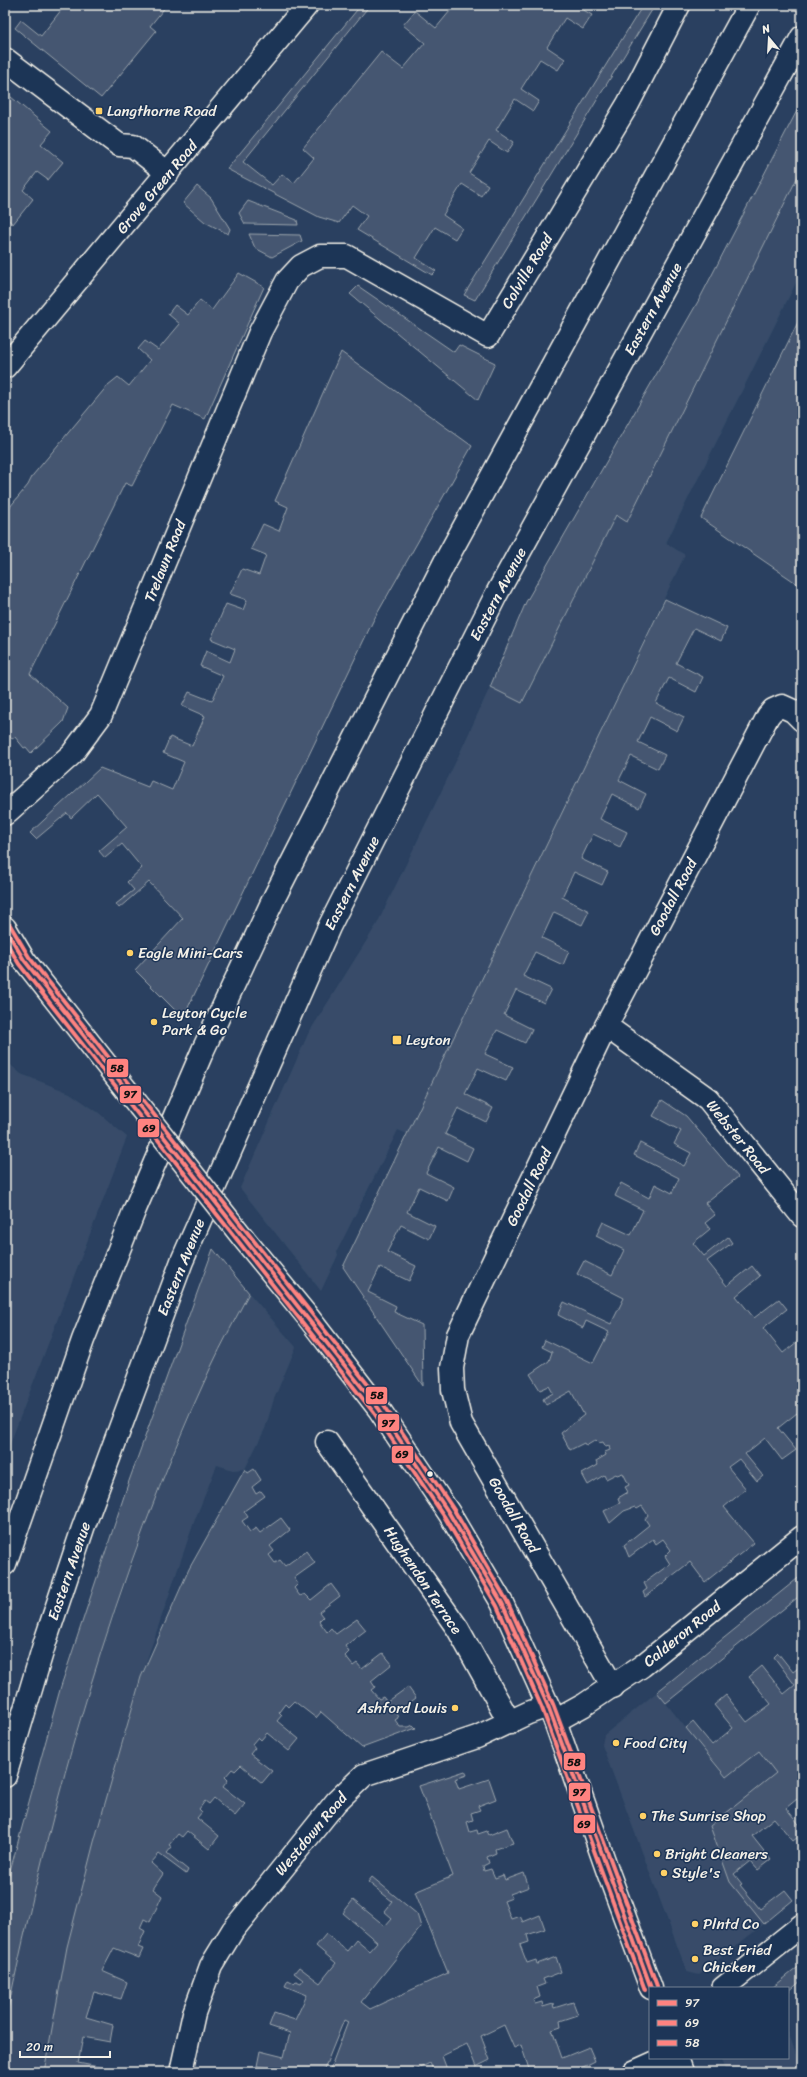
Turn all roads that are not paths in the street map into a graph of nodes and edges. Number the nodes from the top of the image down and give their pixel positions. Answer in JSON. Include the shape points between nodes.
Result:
{"nodes":[{"id":1,"x":307,"y":5,"type":"edge"},
{"id":2,"x":679,"y":5,"type":"edge"},
{"id":3,"x":749,"y":5,"type":"edge"},
{"id":4,"x":802,"y":37,"type":"edge"},
{"id":5,"x":5,"y":58,"type":"edge"},
{"id":6,"x":168,"y":173,"type":"junction"},
{"id":7,"x":288,"y":281,"type":"joint"},
{"id":8,"x":5,"y":367,"type":"edge"},
{"id":9,"x":798,"y":716,"type":"edge"},
{"id":10,"x":5,"y":814,"type":"edge"},
{"id":11,"x":5,"y":928,"type":"edge"},
{"id":12,"x":606,"y":1026,"type":"junction"},
{"id":13,"x":802,"y":1216,"type":"edge"},
{"id":14,"x":327,"y":1442,"type":"dead end"},
{"id":15,"x":802,"y":1538,"type":"edge"},
{"id":16,"x":5,"y":1564,"type":"edge"},
{"id":17,"x":613,"y":1687,"type":"junction"},
{"id":18,"x":551,"y":1713,"type":"junction"},
{"id":19,"x":510,"y":1723,"type":"junction"},
{"id":20,"x":5,"y":1776,"type":"edge"},
{"id":21,"x":802,"y":1925,"type":"edge"},
{"id":22,"x":651,"y":1987,"type":"edge"},
{"id":23,"x":724,"y":1987,"type":"edge"},
{"id":24,"x":663,"y":2059,"type":"edge"},
{"id":25,"x":677,"y":2059,"type":"edge"},
{"id":26,"x":181,"y":2072,"type":"edge"},
{"id":27,"x":634,"y":2072,"type":"edge"},
{"id":28,"x":682,"y":2072,"type":"edge"}],
"edges":[{"from":1,"to":6,"type":"main road","name":"Grove Green Road"},
{"from":2,"to":7,"type":"main road","name":"Colville Road","via":[[628,104],[488,336],[347,256],[320,256],[301,266]]},
{"from":3,"to":16,"type":"main road","via":[[446,560],[275,896],[203,1050],[135,1209],[81,1348]]},
{"from":4,"to":20,"type":"main road","name":"Eastern Avenue","via":[[496,595],[329,927],[182,1261],[83,1528],[45,1642]]},
{"from":5,"to":6,"type":"main road","via":[[119,144],[133,146]]},
{"from":6,"to":8,"type":"main road","name":"Grove Green Road"},
{"from":7,"to":10,"type":"main road","name":"Trelawn Road","via":[[260,332],[101,716],[72,754]]},
{"from":9,"to":12,"type":"main road","name":"Goodall Road","via":[[782,706],[768,716]]},
{"from":11,"to":18,"type":"main road","bridge":true,"via":[[24,960],[379,1409],[450,1513],[502,1603]]},
{"from":12,"to":13,"type":"main road","name":"Webster Road","via":[[708,1099]]},
{"from":12,"to":17,"type":"main road","name":"Goodall Road","via":[[458,1334],[452,1368],[453,1390],[461,1423]]},
{"from":14,"to":19,"type":"main road","name":"Hughendon Terrace","via":[[458,1629]]},
{"from":15,"to":17,"type":"main road","name":"Calderon Road"},
{"from":17,"to":18,"type":"main road","name":"Calderon Road"},
{"from":18,"to":19,"type":"main road","name":"Westdown Road","via":[[528,1713]]},
{"from":18,"to":22,"type":"main road"},
{"from":19,"to":26,"type":"main road","name":"Westdown Road","via":[[477,1737],[364,1775],[336,1802],[233,1930],[211,1966],[194,2013]]},
{"from":21,"to":23,"type":"main road"},
{"from":24,"to":27,"type":"main road"},
{"from":25,"to":28,"type":"main road"}]}
